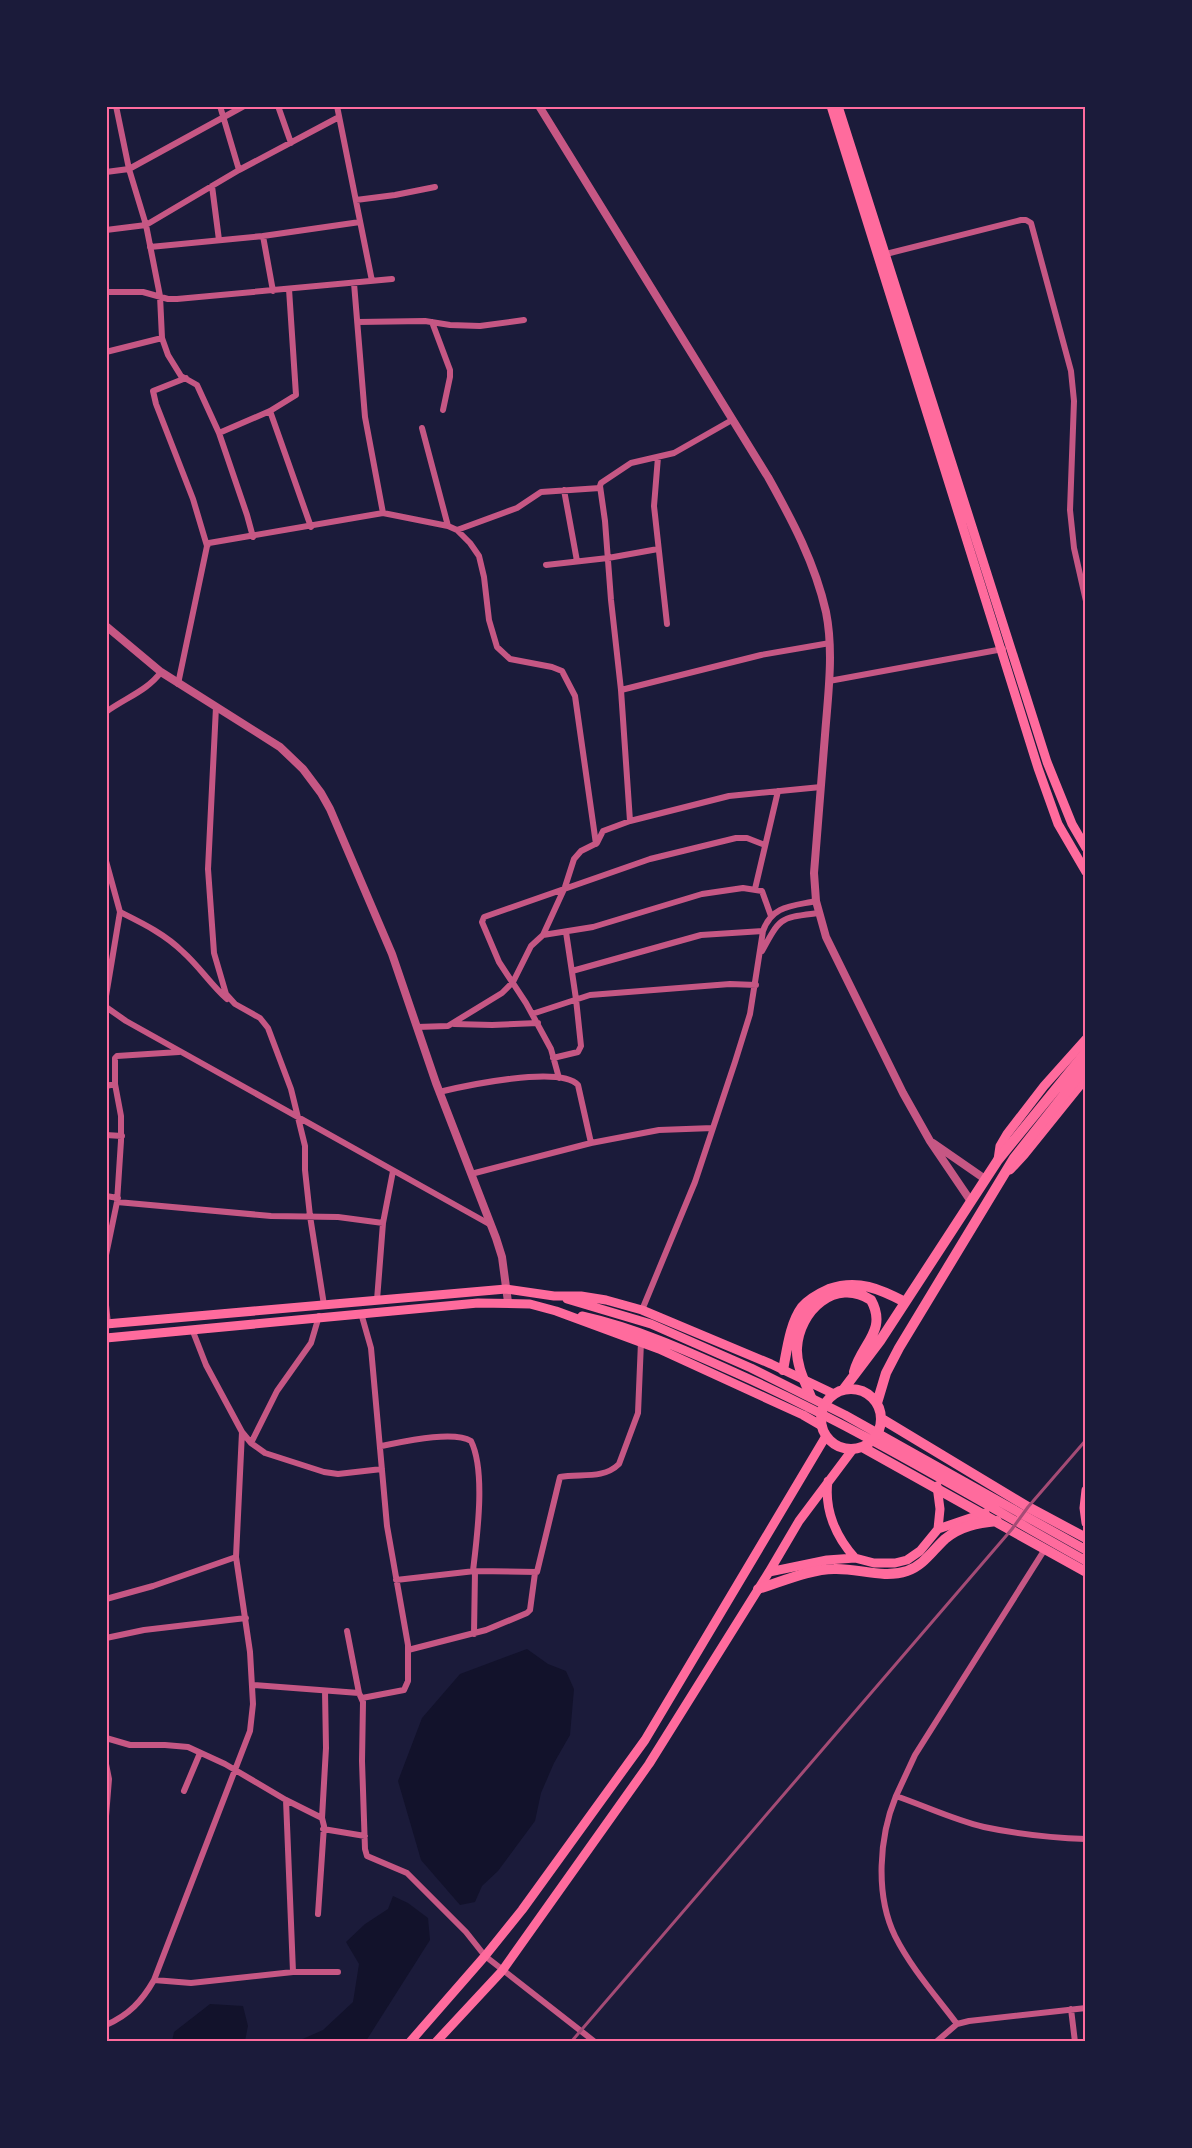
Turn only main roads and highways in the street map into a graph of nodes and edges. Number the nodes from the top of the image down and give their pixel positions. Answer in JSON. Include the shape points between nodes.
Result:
{"nodes":[{"id":1,"x":831,"y":106,"type":"edge"},
{"id":2,"x":838,"y":106,"type":"edge"},
{"id":3,"x":1006,"y":648,"type":"junction"},
{"id":4,"x":1086,"y":848,"type":"edge"},
{"id":5,"x":1086,"y":872,"type":"edge"},
{"id":6,"x":1086,"y":1039,"type":"edge"},
{"id":7,"x":1086,"y":1052,"type":"edge"},
{"id":8,"x":1086,"y":1067,"type":"edge"},
{"id":9,"x":1086,"y":1078,"type":"edge"},
{"id":10,"x":1064,"y":1085,"type":"junction"},
{"id":11,"x":1001,"y":1156,"type":"junction"},
{"id":12,"x":1006,"y":1174,"type":"junction"},
{"id":13,"x":554,"y":1296,"type":"junction"},
{"id":14,"x":905,"y":1302,"type":"junction"},
{"id":15,"x":556,"y":1311,"type":"junction"},
{"id":16,"x":107,"y":1324,"type":"edge"},
{"id":17,"x":106,"y":1338,"type":"edge"},
{"id":18,"x":783,"y":1370,"type":"junction"},
{"id":19,"x":853,"y":1378,"type":"junction"},
{"id":20,"x":838,"y":1392,"type":"junction"},
{"id":21,"x":810,"y":1397,"type":"junction"},
{"id":22,"x":877,"y":1403,"type":"junction"},
{"id":23,"x":882,"y":1419,"type":"junction"},
{"id":24,"x":824,"y":1431,"type":"junction"},
{"id":25,"x":858,"y":1448,"type":"junction"},
{"id":26,"x":935,"y":1475,"type":"junction"},
{"id":27,"x":828,"y":1481,"type":"junction"},
{"id":28,"x":1086,"y":1491,"type":"edge"},
{"id":29,"x":996,"y":1515,"type":"junction"},
{"id":30,"x":1086,"y":1523,"type":"edge"},
{"id":31,"x":938,"y":1529,"type":"junction"},
{"id":32,"x":1085,"y":1537,"type":"edge"},
{"id":33,"x":1086,"y":1550,"type":"edge"},
{"id":34,"x":855,"y":1558,"type":"junction"},
{"id":35,"x":1086,"y":1561,"type":"edge"},
{"id":36,"x":769,"y":1572,"type":"junction"},
{"id":37,"x":1086,"y":1572,"type":"edge"},
{"id":38,"x":758,"y":1589,"type":"junction"},
{"id":39,"x":410,"y":2042,"type":"edge"},
{"id":40,"x":436,"y":2042,"type":"edge"}],
"edges":[{"from":1,"to":3,"type":"main road"},
{"from":2,"to":3,"type":"main road"},
{"from":3,"to":4,"type":"main road","via":[[1058,793]]},
{"from":3,"to":5,"type":"main road","via":[[1052,807]]},
{"from":6,"to":11,"type":"main road","via":[[1007,1134],[1000,1146]]},
{"from":7,"to":10,"type":"highway"},
{"from":8,"to":10,"type":"highway"},
{"from":9,"to":12,"type":"main road"},
{"from":10,"to":11,"type":"highway"},
{"from":10,"to":12,"type":"highway"},
{"from":11,"to":14,"type":"highway"},
{"from":12,"to":22,"type":"highway","via":[[899,1348]]},
{"from":13,"to":16,"type":"main road","via":[[506,1289]]},
{"from":13,"to":18,"type":"main road","via":[[581,1296],[642,1310]]},
{"from":13,"to":21,"type":"main road","via":[[651,1324]]},
{"from":14,"to":18,"type":"highway","via":[[863,1284],[823,1291],[799,1313]]},
{"from":14,"to":19,"type":"highway"},
{"from":15,"to":17,"type":"main road","via":[[530,1304],[478,1303]]},
{"from":15,"to":24,"type":"main road","via":[[642,1342],[803,1415]]},
{"from":15,"to":26,"type":"main road","via":[[618,1324],[670,1343],[808,1406]]},
{"from":18,"to":20,"type":"main road"},
{"from":19,"to":20,"type":"highway"},
{"from":19,"to":21,"type":"highway","via":[[860,1355],[876,1329],[877,1316],[871,1300],[853,1292],[836,1294],[813,1309],[799,1336],[800,1367]]},
{"from":20,"to":22,"type":"highway","via":[[862,1391]]},
{"from":20,"to":24,"type":"highway","via":[[826,1403],[822,1414]]},
{"from":21,"to":33,"type":"main road"},
{"from":22,"to":23,"type":"highway"},
{"from":23,"to":25,"type":"highway","via":[[873,1441]]},
{"from":23,"to":32,"type":"highway","via":[[1028,1508]]},
{"from":24,"to":25,"type":"highway","via":[[838,1446]]},
{"from":24,"to":39,"type":"main road","via":[[645,1740],[529,1900]]},
{"from":25,"to":27,"type":"main road"},
{"from":25,"to":29,"type":"highway"},
{"from":26,"to":29,"type":"main road"},
{"from":26,"to":31,"type":"main road"},
{"from":27,"to":34,"type":"main road","via":[[835,1531]]},
{"from":27,"to":36,"type":"main road"},
{"from":28,"to":30,"type":"main road"},
{"from":29,"to":31,"type":"main road","via":[[960,1520]]},
{"from":29,"to":35,"type":"main road"},
{"from":29,"to":37,"type":"highway"},
{"from":29,"to":38,"type":"highway","via":[[958,1530],[919,1565],[897,1574],[831,1569]]},
{"from":31,"to":34,"type":"main road","via":[[907,1560],[883,1564]]},
{"from":34,"to":36,"type":"main road"},
{"from":36,"to":38,"type":"main road"},
{"from":38,"to":40,"type":"main road","via":[[648,1764],[502,1971]]}]}
